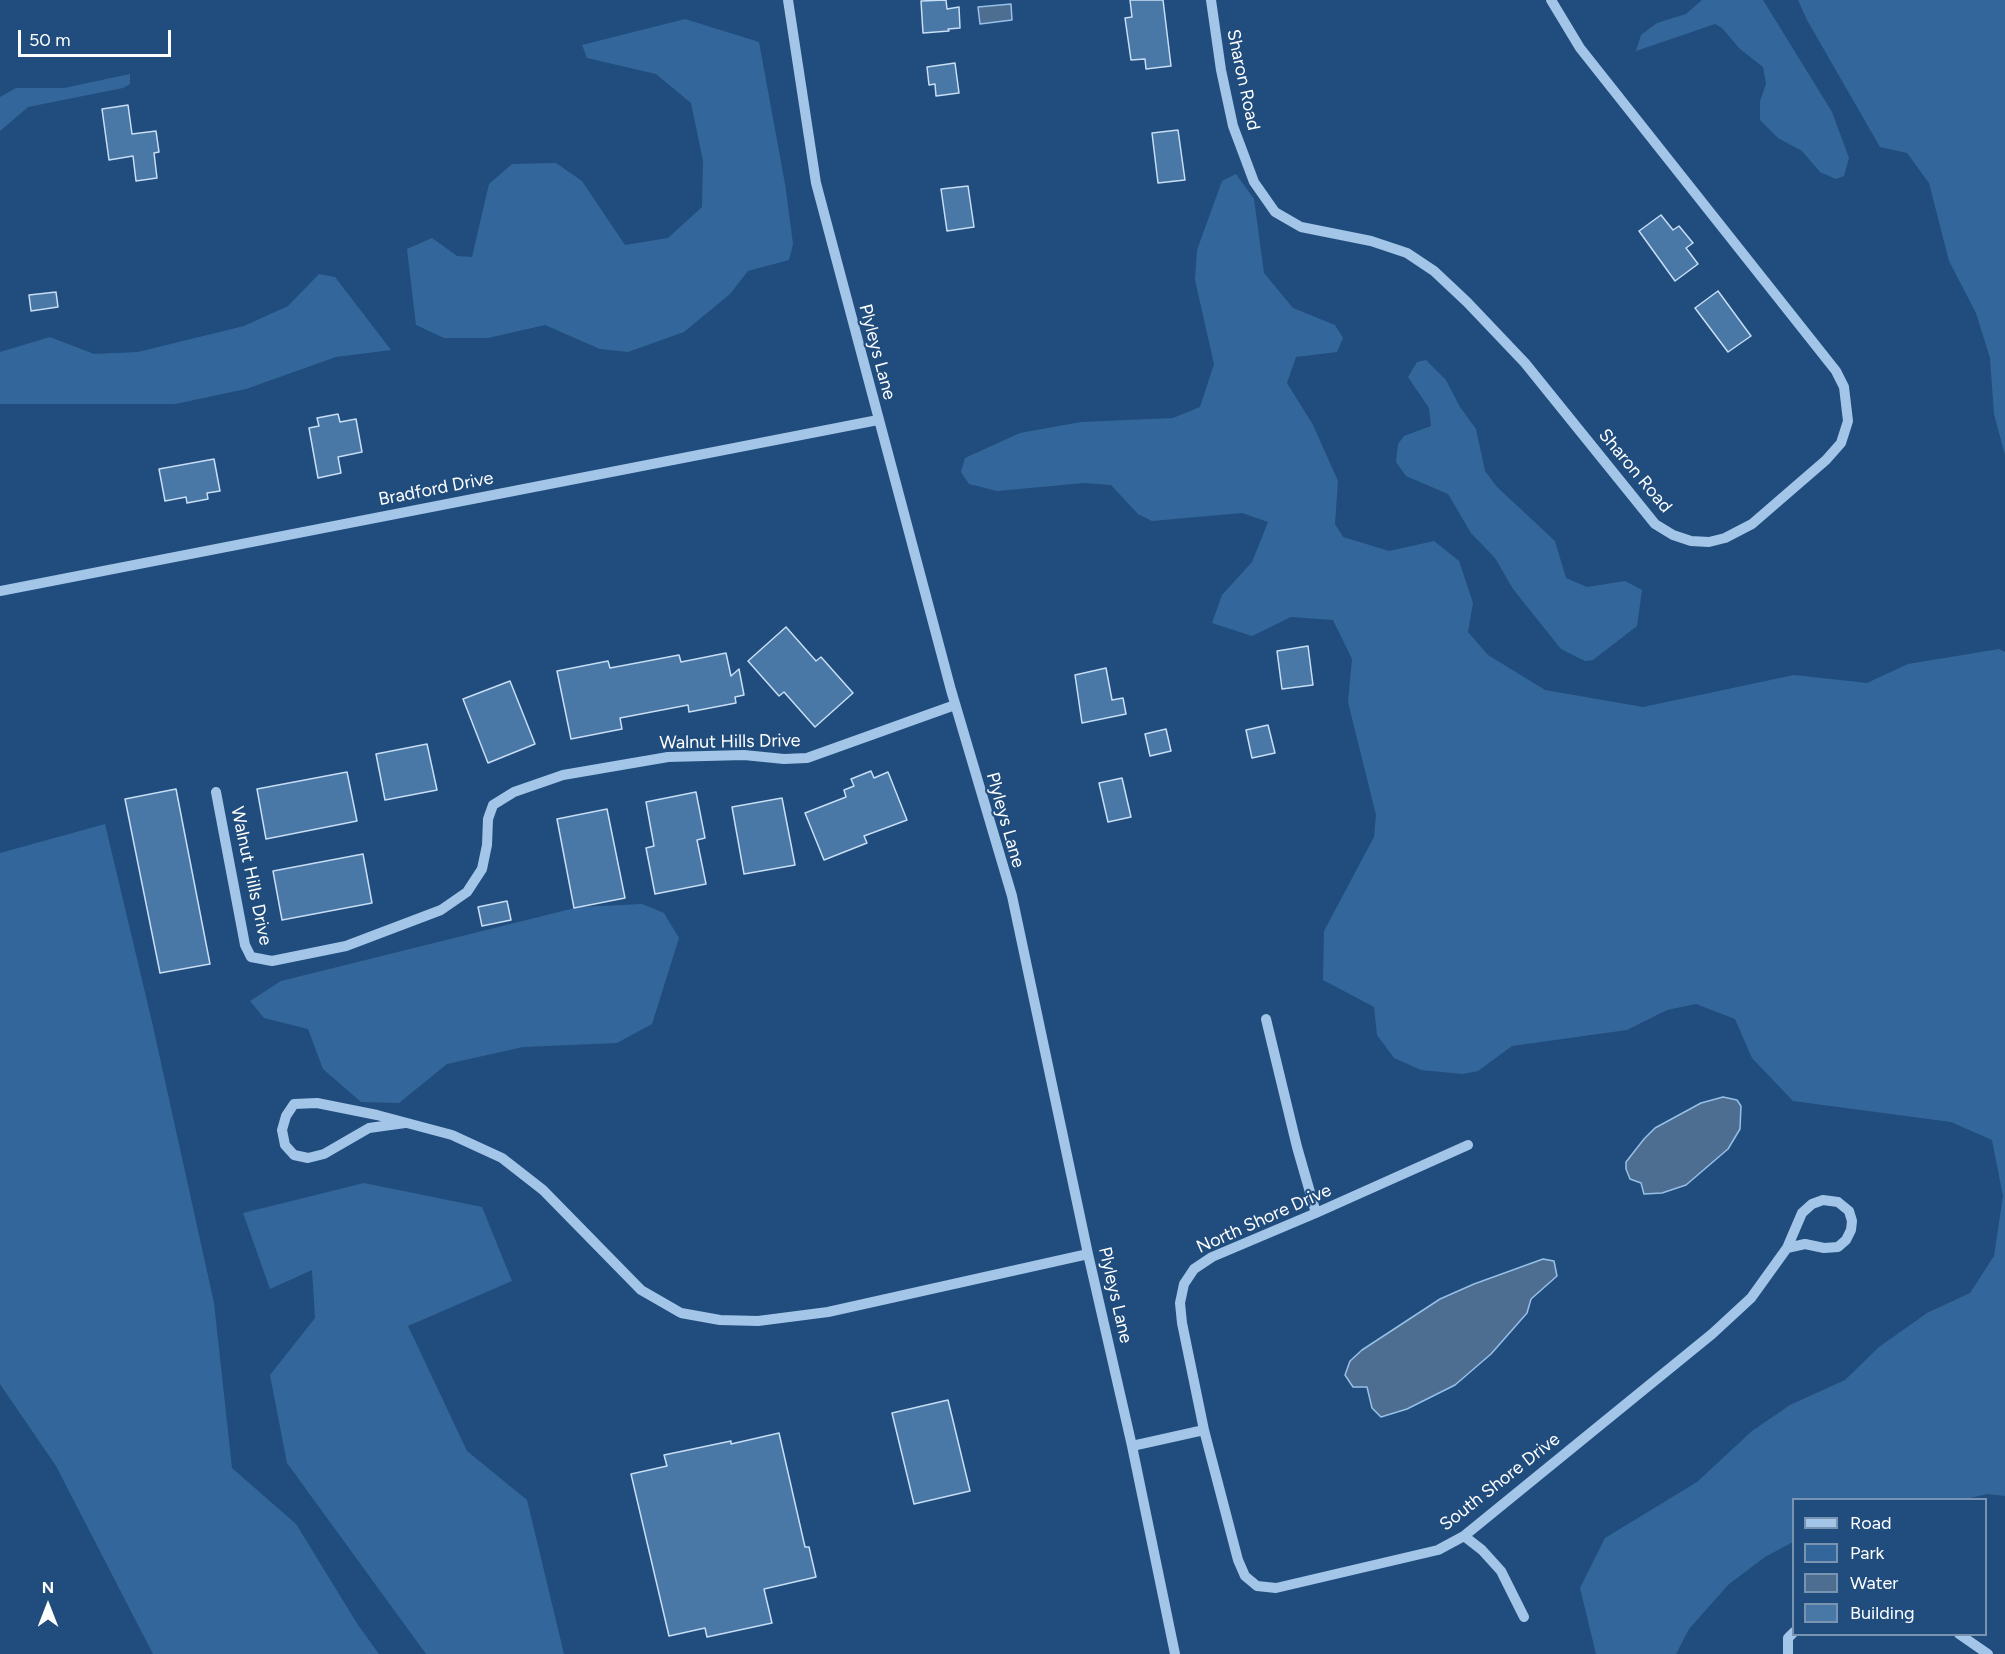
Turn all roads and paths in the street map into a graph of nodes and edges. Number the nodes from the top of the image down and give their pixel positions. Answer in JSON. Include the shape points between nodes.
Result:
{"nodes":[{"id":1,"x":788,"y":0,"type":"edge"},
{"id":2,"x":1212,"y":0,"type":"edge"},
{"id":3,"x":1551,"y":0,"type":"edge"},
{"id":4,"x":878,"y":420,"type":"junction"},
{"id":5,"x":0,"y":591,"type":"edge"},
{"id":6,"x":955,"y":705,"type":"junction"},
{"id":7,"x":216,"y":792,"type":"dead end"},
{"id":8,"x":1266,"y":1019,"type":"dead end"},
{"id":9,"x":405,"y":1123,"type":"junction"},
{"id":10,"x":1468,"y":1145,"type":"dead end"},
{"id":11,"x":1316,"y":1213,"type":"junction"},
{"id":12,"x":1787,"y":1248,"type":"junction"},
{"id":13,"x":1088,"y":1254,"type":"junction"},
{"id":14,"x":1204,"y":1430,"type":"junction"},
{"id":15,"x":1132,"y":1446,"type":"junction"},
{"id":16,"x":1464,"y":1536,"type":"junction"},
{"id":17,"x":1524,"y":1617,"type":"dead end"},
{"id":18,"x":1792,"y":1634,"type":"edge"},
{"id":19,"x":1961,"y":1636,"type":"edge"},
{"id":20,"x":1175,"y":1654,"type":"edge"},
{"id":21,"x":1788,"y":1654,"type":"edge"},
{"id":22,"x":1988,"y":1654,"type":"edge"}],
"edges":[{"from":1,"to":4,"type":"street","name":"Plyleys Lane","via":[[816,183]]},
{"from":2,"to":3,"type":"street","name":"Sharon Road","via":[[1233,126],[1254,182],[1275,212],[1301,227],[1371,241],[1407,254],[1434,271],[1525,363],[1655,524],[1691,542],[1725,538],[1752,524],[1826,460],[1841,442],[1848,421],[1844,387],[1829,362],[1580,48]]},
{"from":4,"to":5,"type":"street","name":"Bradford Drive"},
{"from":4,"to":6,"type":"street","name":"Plyleys Lane"},
{"from":6,"to":7,"type":"street","name":"Walnut Hills Drive","via":[[807,758],[668,757],[563,775],[514,792],[493,805],[482,869],[467,892],[441,910],[346,946],[272,961],[251,957],[245,945]]},
{"from":6,"to":13,"type":"street","name":"Plyleys Lane","via":[[1011,896]]},
{"from":8,"to":11,"type":"street"},
{"from":9,"to":9,"type":"street","via":[[318,1103],[294,1104],[282,1130],[285,1145],[294,1155],[308,1158],[324,1154],[369,1128]]},
{"from":9,"to":13,"type":"street","via":[[452,1136],[502,1158],[543,1190],[641,1290],[681,1312],[720,1320],[758,1321],[828,1311]]},
{"from":10,"to":11,"type":"street","name":"North Shore Drive"},
{"from":11,"to":14,"type":"street","name":"North Shore Drive","via":[[1212,1257],[1194,1269],[1184,1284],[1180,1303],[1182,1323]]},
{"from":12,"to":12,"type":"street","name":"South Shore Drive","via":[[1802,1213],[1812,1204],[1824,1200],[1838,1202],[1849,1211],[1851,1230],[1838,1247],[1805,1244]]},
{"from":12,"to":16,"type":"street","name":"South Shore Drive","via":[[1751,1298],[1712,1334]]},
{"from":13,"to":15,"type":"street","name":"Plyleys Lane"},
{"from":14,"to":15,"type":"street"},
{"from":14,"to":16,"type":"street","name":"South Shore Drive","via":[[1238,1560],[1245,1576],[1257,1586],[1276,1588],[1426,1553]]},
{"from":15,"to":20,"type":"street","name":"Plyleys Lane"},
{"from":16,"to":17,"type":"street","via":[[1501,1571]]},
{"from":18,"to":21,"type":"street","via":[[1788,1638]]},
{"from":19,"to":22,"type":"street"}]}
